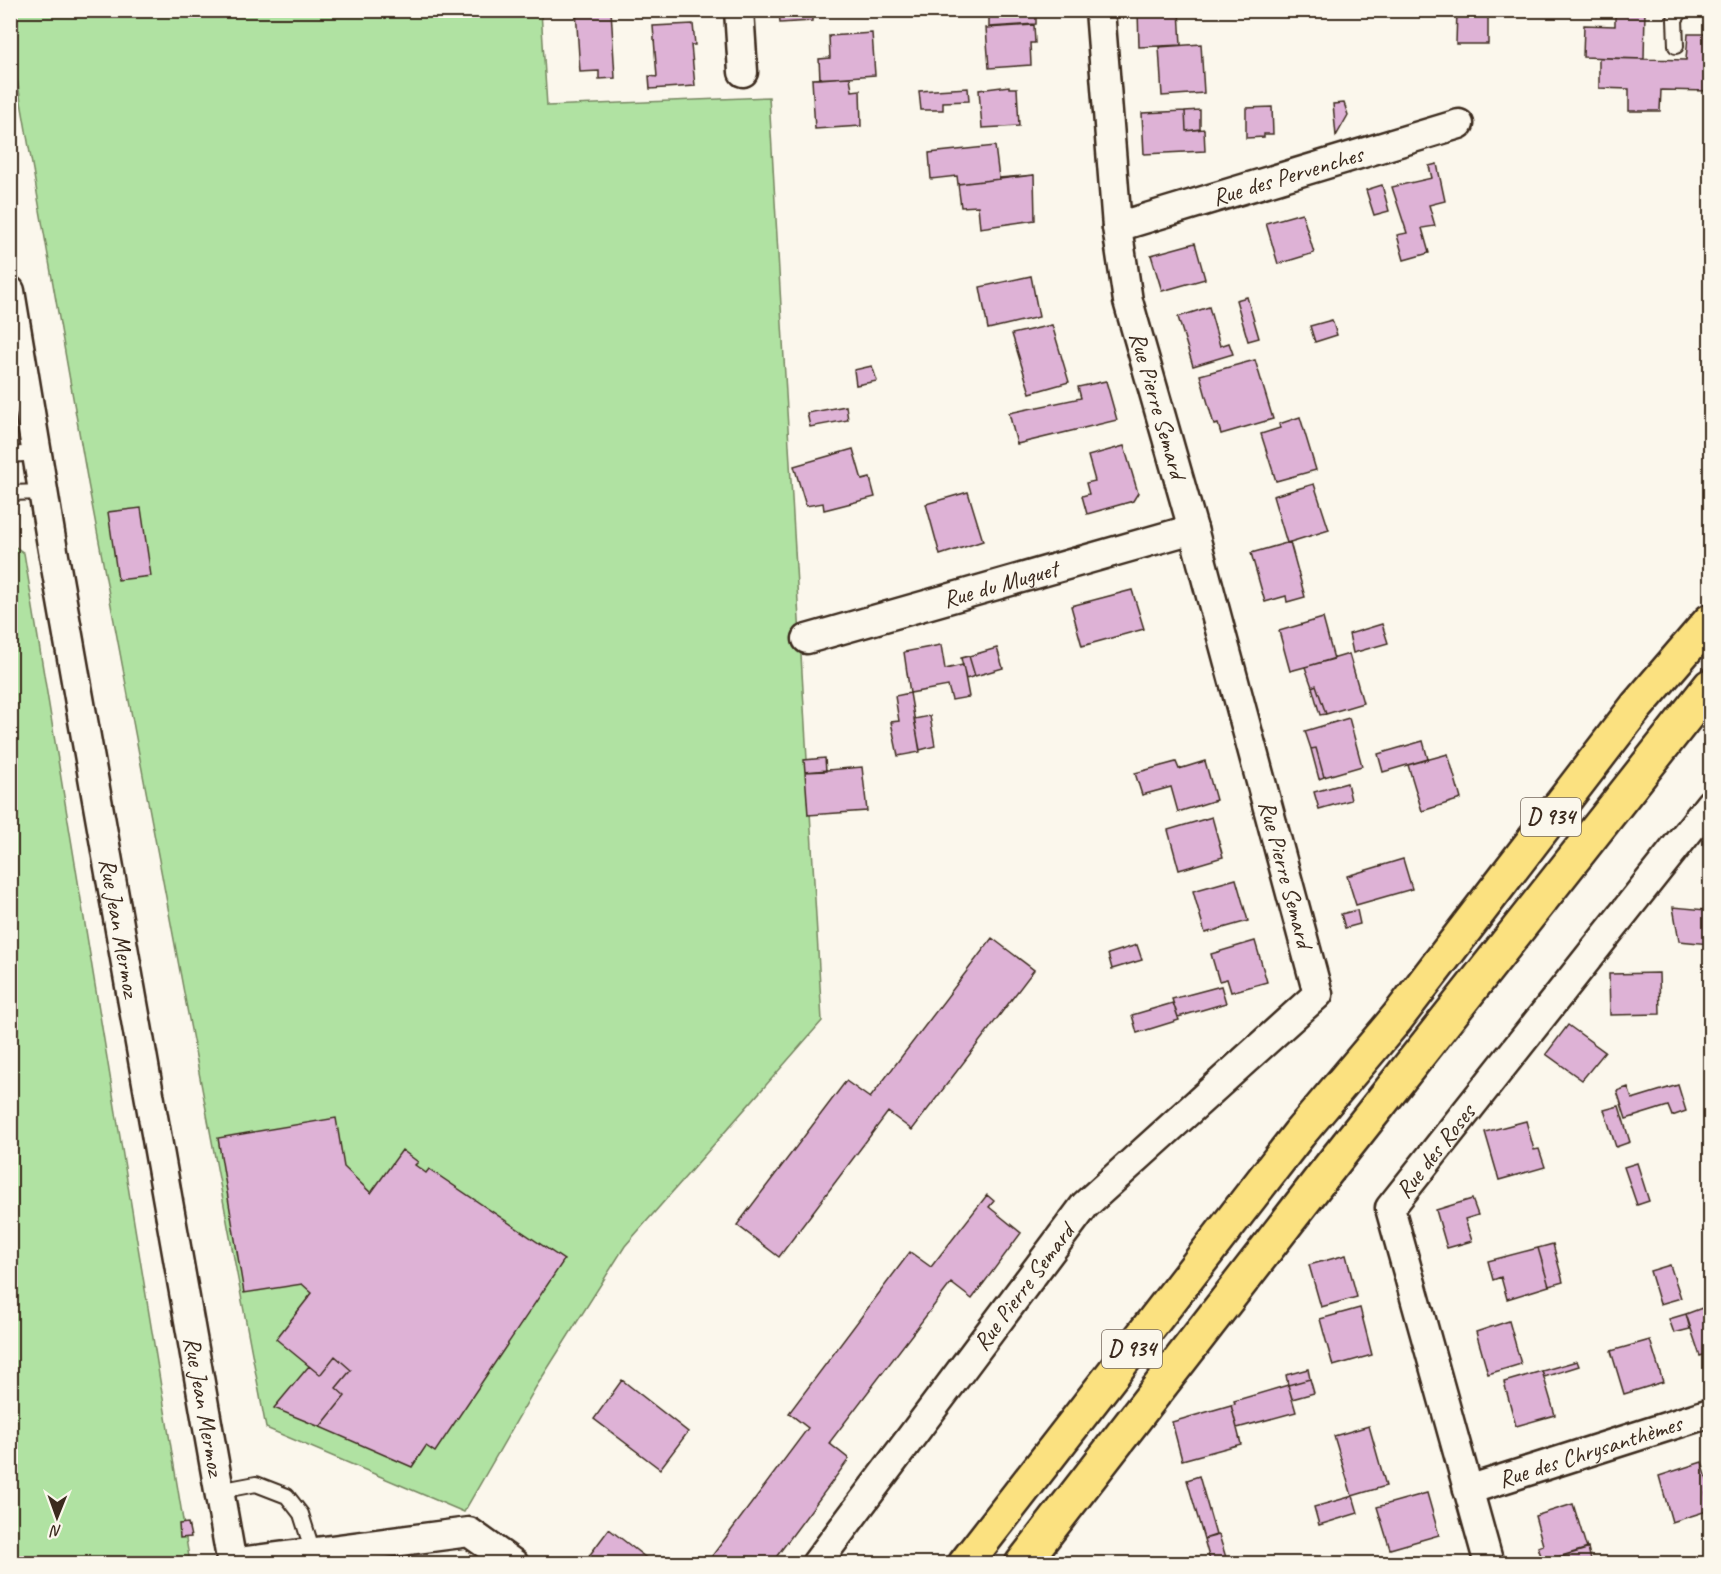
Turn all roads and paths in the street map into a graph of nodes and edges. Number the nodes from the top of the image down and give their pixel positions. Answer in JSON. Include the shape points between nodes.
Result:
{"nodes":[{"id":1,"x":739,"y":10,"type":"edge"},
{"id":2,"x":1100,"y":10,"type":"edge"},
{"id":3,"x":1682,"y":10,"type":"edge"},
{"id":4,"x":1676,"y":46,"type":"dead end"},
{"id":5,"x":742,"y":72,"type":"dead end"},
{"id":6,"x":1459,"y":124,"type":"dead end"},
{"id":7,"x":1117,"y":227,"type":"junction"},
{"id":8,"x":10,"y":291,"type":"edge"},
{"id":9,"x":24,"y":454,"type":"edge"},
{"id":10,"x":44,"y":492,"type":"junction"},
{"id":11,"x":10,"y":493,"type":"edge"},
{"id":12,"x":1193,"y":529,"type":"junction"},
{"id":13,"x":1710,"y":621,"type":"edge"},
{"id":14,"x":807,"y":639,"type":"dead end"},
{"id":15,"x":1710,"y":686,"type":"edge"},
{"id":16,"x":1710,"y":804,"type":"edge"},
{"id":17,"x":1710,"y":1413,"type":"edge"},
{"id":18,"x":1468,"y":1490,"type":"junction"},
{"id":19,"x":219,"y":1491,"type":"junction"},
{"id":20,"x":313,"y":1552,"type":"junction"},
{"id":21,"x":232,"y":1563,"type":"edge"},
{"id":22,"x":514,"y":1563,"type":"edge"},
{"id":23,"x":816,"y":1563,"type":"edge"},
{"id":24,"x":965,"y":1563,"type":"edge"},
{"id":25,"x":1022,"y":1563,"type":"edge"},
{"id":26,"x":1490,"y":1563,"type":"edge"}],
"edges":[{"from":1,"to":5,"type":"street"},
{"from":2,"to":7,"type":"street","name":"Rue Pierre Semard"},
{"from":3,"to":4,"type":"lane","via":[[1675,19]]},
{"from":6,"to":7,"type":"street","name":"Rue des Pervenches"},
{"from":7,"to":12,"type":"street","name":"Rue Pierre Semard","via":[[1128,301]]},
{"from":8,"to":9,"type":"street","name":"Rue Jean Mermoz"},
{"from":9,"to":10,"type":"street","name":"Rue Jean Mermoz"},
{"from":10,"to":11,"type":"lane"},
{"from":10,"to":19,"type":"street","name":"Rue Jean Mermoz"},
{"from":12,"to":14,"type":"street","name":"Rue du Muguet"},
{"from":12,"to":23,"type":"street","name":"Rue Pierre Semard","via":[[1318,994],[1085,1205]]},
{"from":13,"to":24,"type":"highway","number":"D 934","via":[[1636,707],[1397,1018],[1299,1134]]},
{"from":15,"to":25,"type":"highway","number":"D 934"},
{"from":16,"to":18,"type":"street","name":"Rue des Roses","via":[[1390,1208]]},
{"from":17,"to":18,"type":"street","name":"Rue des Chrysanthèmes"},
{"from":18,"to":26,"type":"street","name":"Rue des Roses"},
{"from":19,"to":20,"type":"lane","via":[[256,1484],[287,1496],[301,1514]]},
{"from":19,"to":21,"type":"street","name":"Rue Jean Mermoz"},
{"from":20,"to":21,"type":"street"},
{"from":20,"to":22,"type":"street","via":[[469,1532]]}]}
